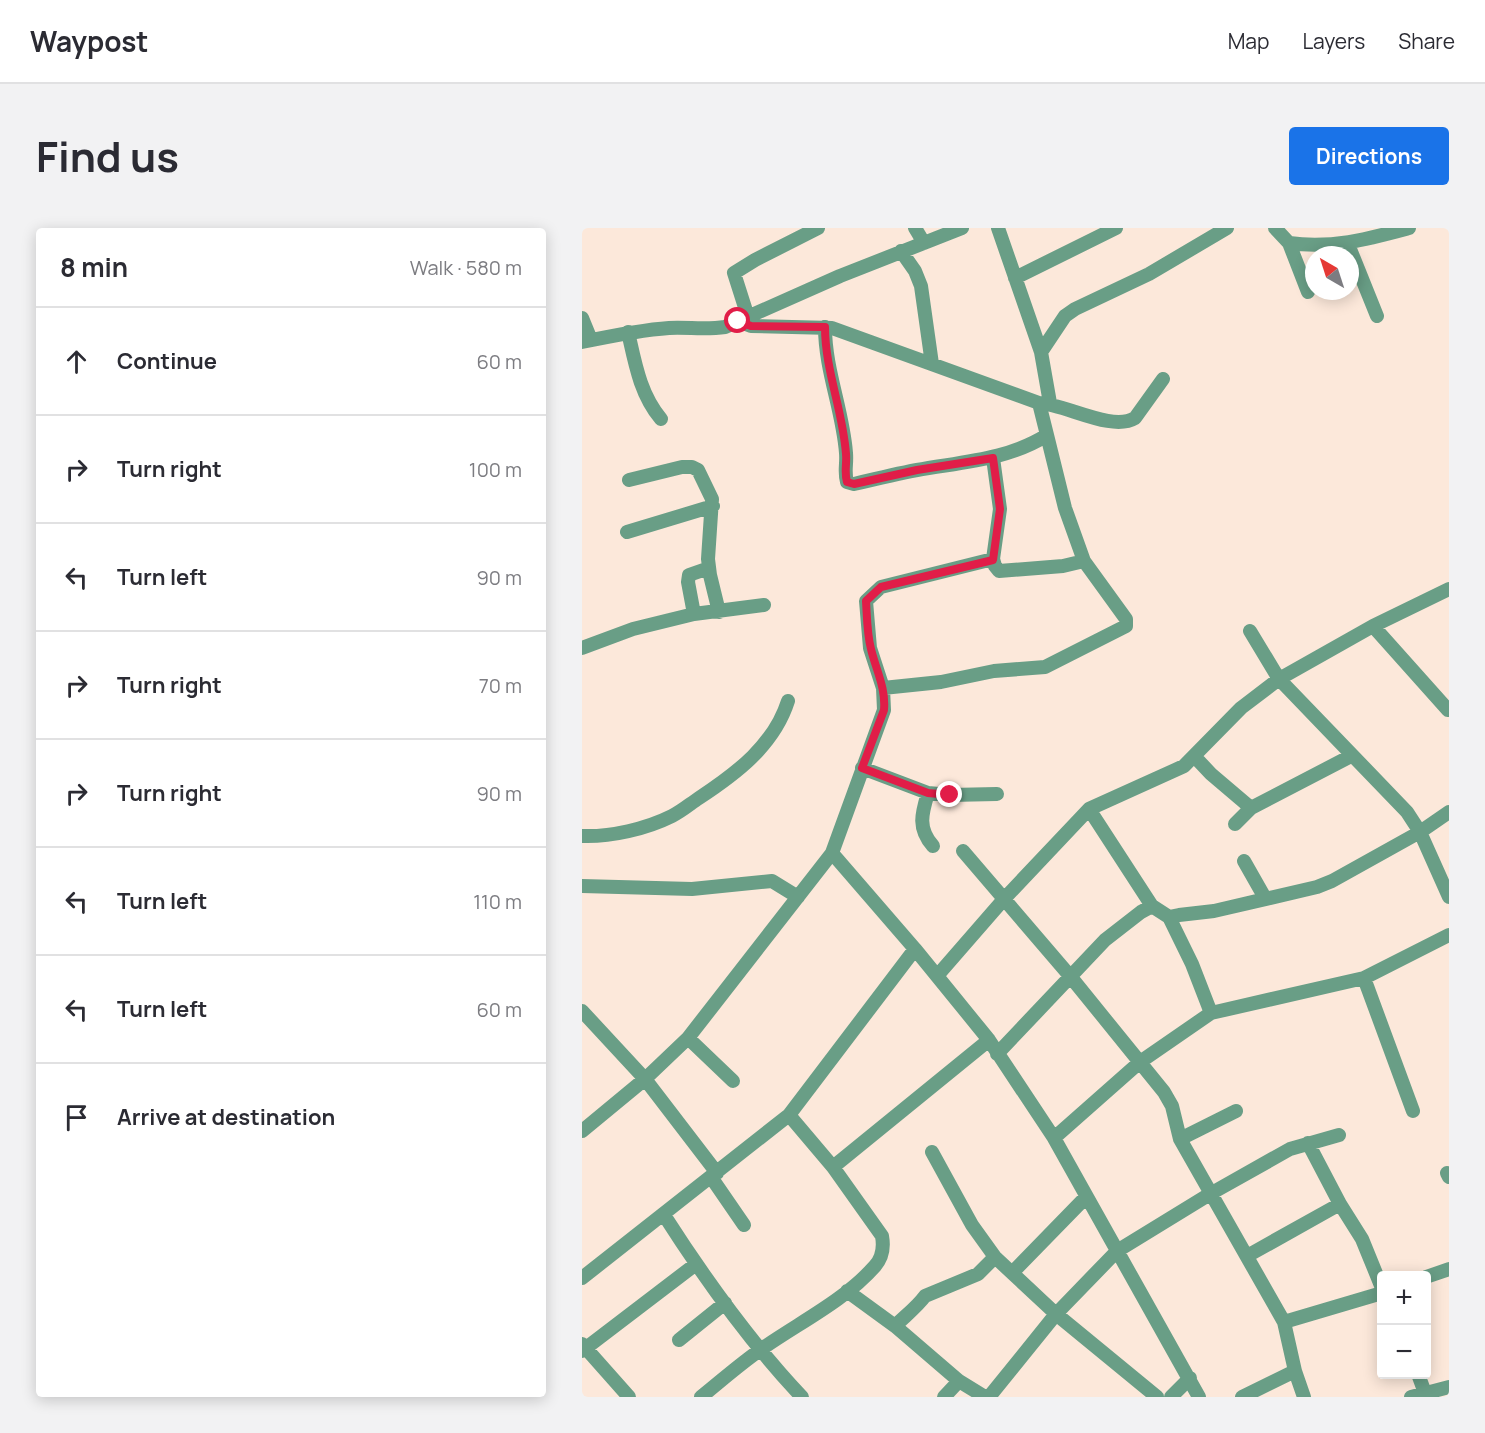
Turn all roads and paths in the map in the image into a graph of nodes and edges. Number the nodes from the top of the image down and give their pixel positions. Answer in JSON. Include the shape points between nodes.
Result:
{"nodes":[{"id":1,"x":819,"y":228,"type":"edge"},
{"id":2,"x":915,"y":228,"type":"edge"},
{"id":3,"x":962,"y":228,"type":"edge"},
{"id":4,"x":998,"y":228,"type":"edge"},
{"id":5,"x":1116,"y":228,"type":"edge"},
{"id":6,"x":1227,"y":228,"type":"edge"},
{"id":7,"x":1275,"y":228,"type":"edge"},
{"id":8,"x":1409,"y":228,"type":"edge"},
{"id":9,"x":924,"y":243,"type":"junction"},
{"id":10,"x":1289,"y":243,"type":"junction"},
{"id":11,"x":1348,"y":244,"type":"junction"},
{"id":12,"x":902,"y":251,"type":"junction"},
{"id":13,"x":1015,"y":278,"type":"junction"},
{"id":14,"x":1305,"y":284,"type":"edge"},
{"id":15,"x":1377,"y":316,"type":"dead end"},
{"id":16,"x":582,"y":318,"type":"edge"},
{"id":17,"x":743,"y":319,"type":"junction"},
{"id":18,"x":825,"y":327,"type":"junction"},
{"id":19,"x":628,"y":332,"type":"junction"},
{"id":20,"x":586,"y":341,"type":"edge"},
{"id":21,"x":1041,"y":352,"type":"junction"},
{"id":22,"x":933,"y":363,"type":"junction"},
{"id":23,"x":1163,"y":379,"type":"dead end"},
{"id":24,"x":1045,"y":403,"type":"junction"},
{"id":25,"x":661,"y":419,"type":"dead end"},
{"id":26,"x":1047,"y":435,"type":"junction"},
{"id":27,"x":993,"y":458,"type":"junction"},
{"id":28,"x":629,"y":480,"type":"dead end"},
{"id":29,"x":713,"y":506,"type":"junction"},
{"id":30,"x":627,"y":532,"type":"dead end"},
{"id":31,"x":993,"y":560,"type":"junction"},
{"id":32,"x":1084,"y":561,"type":"junction"},
{"id":33,"x":709,"y":568,"type":"junction"},
{"id":34,"x":1449,"y":589,"type":"edge"},
{"id":35,"x":764,"y":605,"type":"dead end"},
{"id":36,"x":719,"y":612,"type":"junction"},
{"id":37,"x":694,"y":614,"type":"junction"},
{"id":38,"x":1372,"y":626,"type":"junction"},
{"id":39,"x":1250,"y":631,"type":"dead end"},
{"id":40,"x":582,"y":648,"type":"edge"},
{"id":41,"x":1279,"y":679,"type":"junction"},
{"id":42,"x":884,"y":688,"type":"junction"},
{"id":43,"x":788,"y":700,"type":"dead end"},
{"id":44,"x":1448,"y":710,"type":"edge"},
{"id":45,"x":1351,"y":756,"type":"junction"},
{"id":46,"x":1195,"y":757,"type":"junction"},
{"id":47,"x":862,"y":768,"type":"junction"},
{"id":48,"x":928,"y":793,"type":"junction"},
{"id":49,"x":997,"y":794,"type":"dead end"},
{"id":50,"x":1251,"y":808,"type":"junction"},
{"id":51,"x":1089,"y":809,"type":"junction"},
{"id":52,"x":1449,"y":812,"type":"edge"},
{"id":53,"x":1235,"y":824,"type":"dead end"},
{"id":54,"x":1420,"y":832,"type":"junction"},
{"id":55,"x":582,"y":836,"type":"edge"},
{"id":56,"x":933,"y":846,"type":"dead end"},
{"id":57,"x":963,"y":851,"type":"dead end"},
{"id":58,"x":832,"y":853,"type":"junction"},
{"id":59,"x":1244,"y":861,"type":"dead end"},
{"id":60,"x":582,"y":886,"type":"edge"},
{"id":61,"x":798,"y":897,"type":"junction"},
{"id":62,"x":1449,"y":897,"type":"edge"},
{"id":63,"x":1265,"y":898,"type":"junction"},
{"id":64,"x":1004,"y":899,"type":"junction"},
{"id":65,"x":1152,"y":906,"type":"junction"},
{"id":66,"x":1168,"y":918,"type":"junction"},
{"id":67,"x":1449,"y":936,"type":"edge"},
{"id":68,"x":915,"y":949,"type":"junction"},
{"id":69,"x":937,"y":976,"type":"junction"},
{"id":70,"x":1070,"y":976,"type":"junction"},
{"id":71,"x":1364,"y":978,"type":"junction"},
{"id":72,"x":582,"y":1011,"type":"edge"},
{"id":73,"x":1211,"y":1013,"type":"junction"},
{"id":74,"x":688,"y":1038,"type":"junction"},
{"id":75,"x":989,"y":1040,"type":"junction"},
{"id":76,"x":997,"y":1054,"type":"junction"},
{"id":77,"x":1140,"y":1062,"type":"junction"},
{"id":78,"x":645,"y":1079,"type":"junction"},
{"id":79,"x":733,"y":1081,"type":"dead end"},
{"id":80,"x":1236,"y":1111,"type":"dead end"},
{"id":81,"x":1413,"y":1111,"type":"dead end"},
{"id":82,"x":789,"y":1115,"type":"junction"},
{"id":83,"x":582,"y":1131,"type":"edge"},
{"id":84,"x":1339,"y":1135,"type":"dead end"},
{"id":85,"x":1054,"y":1138,"type":"junction"},
{"id":86,"x":1180,"y":1139,"type":"junction"},
{"id":87,"x":1308,"y":1143,"type":"junction"},
{"id":88,"x":932,"y":1152,"type":"dead end"},
{"id":89,"x":832,"y":1167,"type":"junction"},
{"id":90,"x":714,"y":1175,"type":"junction"},
{"id":91,"x":1210,"y":1194,"type":"junction"},
{"id":92,"x":1086,"y":1197,"type":"junction"},
{"id":93,"x":1340,"y":1204,"type":"junction"},
{"id":94,"x":664,"y":1215,"type":"junction"},
{"id":95,"x":744,"y":1225,"type":"dead end"},
{"id":96,"x":1118,"y":1251,"type":"junction"},
{"id":97,"x":1247,"y":1256,"type":"junction"},
{"id":98,"x":995,"y":1257,"type":"junction"},
{"id":99,"x":696,"y":1264,"type":"junction"},
{"id":100,"x":1449,"y":1269,"type":"edge"},
{"id":101,"x":1012,"y":1273,"type":"junction"},
{"id":102,"x":1431,"y":1275,"type":"edge"},
{"id":103,"x":1377,"y":1276,"type":"edge"},
{"id":104,"x":582,"y":1278,"type":"edge"},
{"id":105,"x":847,"y":1291,"type":"junction"},
{"id":106,"x":1377,"y":1294,"type":"edge"},
{"id":107,"x":725,"y":1303,"type":"junction"},
{"id":108,"x":1056,"y":1314,"type":"junction"},
{"id":109,"x":1284,"y":1322,"type":"junction"},
{"id":110,"x":895,"y":1326,"type":"junction"},
{"id":111,"x":679,"y":1340,"type":"dead end"},
{"id":112,"x":583,"y":1348,"type":"edge"},
{"id":113,"x":760,"y":1350,"type":"junction"},
{"id":114,"x":1295,"y":1371,"type":"junction"},
{"id":115,"x":1190,"y":1378,"type":"junction"},
{"id":116,"x":1420,"y":1379,"type":"edge"},
{"id":117,"x":959,"y":1381,"type":"junction"},
{"id":118,"x":1449,"y":1387,"type":"edge"},
{"id":119,"x":1425,"y":1393,"type":"junction"},
{"id":120,"x":622,"y":1395,"type":"edge"},
{"id":121,"x":701,"y":1397,"type":"edge"},
{"id":122,"x":801,"y":1397,"type":"edge"},
{"id":123,"x":944,"y":1397,"type":"edge"},
{"id":124,"x":987,"y":1397,"type":"edge"},
{"id":125,"x":1157,"y":1397,"type":"edge"},
{"id":126,"x":1171,"y":1397,"type":"edge"},
{"id":127,"x":1199,"y":1397,"type":"edge"},
{"id":128,"x":1242,"y":1397,"type":"edge"},
{"id":129,"x":1304,"y":1397,"type":"edge"},
{"id":130,"x":1411,"y":1397,"type":"edge"}],
"edges":[{"from":1,"to":17,"type":"street","via":[[734,273]]},
{"from":2,"to":9,"type":"street"},
{"from":3,"to":9,"type":"street"},
{"from":4,"to":13,"type":"street"},
{"from":5,"to":13,"type":"street"},
{"from":6,"to":21,"type":"street","via":[[1149,274],[1075,309],[1065,316]]},
{"from":7,"to":10,"type":"street"},
{"from":8,"to":11,"type":"street"},
{"from":9,"to":12,"type":"street"},
{"from":10,"to":11,"type":"street"},
{"from":10,"to":14,"type":"street"},
{"from":11,"to":15,"type":"street"},
{"from":12,"to":17,"type":"street"},
{"from":12,"to":22,"type":"street","via":[[921,286]]},
{"from":13,"to":21,"type":"street"},
{"from":16,"to":20,"type":"street"},
{"from":17,"to":18,"type":"street","via":[[751,326]]},
{"from":17,"to":19,"type":"street","via":[[712,329]]},
{"from":18,"to":22,"type":"street"},
{"from":18,"to":27,"type":"street","via":[[847,482],[854,484]]},
{"from":19,"to":20,"type":"street"},
{"from":19,"to":25,"type":"street","via":[[644,392]]},
{"from":21,"to":24,"type":"street"},
{"from":22,"to":24,"type":"street"},
{"from":23,"to":24,"type":"street","via":[[1129,422],[1097,418]]},
{"from":24,"to":26,"type":"street"},
{"from":26,"to":27,"type":"street"},
{"from":26,"to":32,"type":"street","via":[[1065,508]]},
{"from":27,"to":31,"type":"street","via":[[1000,509]]},
{"from":28,"to":29,"type":"street","via":[[692,467],[698,470]]},
{"from":29,"to":30,"type":"street"},
{"from":29,"to":33,"type":"street"},
{"from":31,"to":32,"type":"street","via":[[999,571]]},
{"from":31,"to":42,"type":"street","via":[[873,592],[866,601],[867,627]]},
{"from":32,"to":42,"type":"street","via":[[1126,619],[1121,630],[1045,667]]},
{"from":33,"to":36,"type":"street"},
{"from":33,"to":37,"type":"street","via":[[689,575]]},
{"from":34,"to":38,"type":"street"},
{"from":35,"to":36,"type":"street"},
{"from":36,"to":37,"type":"street"},
{"from":37,"to":40,"type":"street","via":[[633,629]]},
{"from":38,"to":41,"type":"street"},
{"from":38,"to":44,"type":"street"},
{"from":39,"to":41,"type":"street"},
{"from":41,"to":45,"type":"street"},
{"from":41,"to":46,"type":"street","via":[[1241,708]]},
{"from":42,"to":47,"type":"street","via":[[884,710]]},
{"from":43,"to":55,"type":"street","via":[[782,720],[734,774],[672,816],[597,837]]},
{"from":45,"to":50,"type":"street"},
{"from":45,"to":54,"type":"street","via":[[1407,812]]},
{"from":46,"to":50,"type":"street"},
{"from":46,"to":51,"type":"street","via":[[1177,771]]},
{"from":47,"to":48,"type":"street"},
{"from":47,"to":58,"type":"street"},
{"from":48,"to":49,"type":"street"},
{"from":48,"to":56,"type":"street","via":[[921,820],[923,832]]},
{"from":50,"to":53,"type":"street"},
{"from":51,"to":64,"type":"street"},
{"from":51,"to":65,"type":"street"},
{"from":52,"to":54,"type":"street"},
{"from":54,"to":62,"type":"street"},
{"from":54,"to":63,"type":"street","via":[[1324,884]]},
{"from":57,"to":64,"type":"street"},
{"from":58,"to":61,"type":"street"},
{"from":58,"to":68,"type":"street"},
{"from":59,"to":63,"type":"street"},
{"from":60,"to":61,"type":"street","via":[[692,889],[772,881]]},
{"from":61,"to":74,"type":"street"},
{"from":63,"to":66,"type":"street"},
{"from":64,"to":69,"type":"street"},
{"from":64,"to":70,"type":"street"},
{"from":65,"to":66,"type":"street"},
{"from":65,"to":70,"type":"street","via":[[1105,940]]},
{"from":66,"to":73,"type":"street"},
{"from":67,"to":71,"type":"street"},
{"from":68,"to":69,"type":"street"},
{"from":68,"to":82,"type":"street"},
{"from":69,"to":75,"type":"street"},
{"from":70,"to":76,"type":"street"},
{"from":70,"to":77,"type":"street"},
{"from":71,"to":73,"type":"street"},
{"from":71,"to":81,"type":"street"},
{"from":72,"to":78,"type":"street"},
{"from":73,"to":77,"type":"street"},
{"from":74,"to":78,"type":"street"},
{"from":74,"to":79,"type":"street"},
{"from":75,"to":76,"type":"street"},
{"from":75,"to":89,"type":"street"},
{"from":76,"to":85,"type":"street"},
{"from":77,"to":85,"type":"street"},
{"from":77,"to":86,"type":"street","via":[[1172,1106]]},
{"from":78,"to":83,"type":"street"},
{"from":78,"to":90,"type":"street"},
{"from":80,"to":86,"type":"street"},
{"from":82,"to":89,"type":"street"},
{"from":82,"to":90,"type":"street"},
{"from":84,"to":87,"type":"street"},
{"from":85,"to":92,"type":"street"},
{"from":86,"to":91,"type":"street"},
{"from":87,"to":91,"type":"street"},
{"from":87,"to":93,"type":"street"},
{"from":88,"to":98,"type":"street","via":[[972,1225]]},
{"from":89,"to":105,"type":"street","via":[[882,1236],[884,1245],[876,1265]]},
{"from":90,"to":94,"type":"street"},
{"from":90,"to":95,"type":"street"},
{"from":91,"to":96,"type":"street"},
{"from":91,"to":97,"type":"street"},
{"from":92,"to":96,"type":"street"},
{"from":92,"to":101,"type":"street"},
{"from":93,"to":97,"type":"street"},
{"from":93,"to":103,"type":"street","via":[[1362,1239]]},
{"from":94,"to":99,"type":"street"},
{"from":94,"to":104,"type":"street"},
{"from":96,"to":108,"type":"street"},
{"from":96,"to":115,"type":"street"},
{"from":97,"to":109,"type":"street"},
{"from":98,"to":101,"type":"street"},
{"from":98,"to":110,"type":"street","via":[[978,1274],[925,1296]]},
{"from":99,"to":107,"type":"street"},
{"from":99,"to":112,"type":"street"},
{"from":100,"to":102,"type":"street"},
{"from":101,"to":108,"type":"street"},
{"from":105,"to":110,"type":"street"},
{"from":105,"to":113,"type":"street"},
{"from":106,"to":109,"type":"street"},
{"from":107,"to":111,"type":"street"},
{"from":107,"to":113,"type":"street"},
{"from":108,"to":124,"type":"street"},
{"from":108,"to":125,"type":"street"},
{"from":109,"to":114,"type":"street"},
{"from":110,"to":117,"type":"street"},
{"from":112,"to":120,"type":"street"},
{"from":113,"to":121,"type":"street"},
{"from":113,"to":122,"type":"street"},
{"from":114,"to":128,"type":"street"},
{"from":114,"to":129,"type":"street"},
{"from":115,"to":126,"type":"street"},
{"from":115,"to":127,"type":"street"},
{"from":116,"to":119,"type":"street"},
{"from":117,"to":123,"type":"street"},
{"from":117,"to":124,"type":"street"},
{"from":118,"to":119,"type":"street"},
{"from":119,"to":130,"type":"street"}]}
